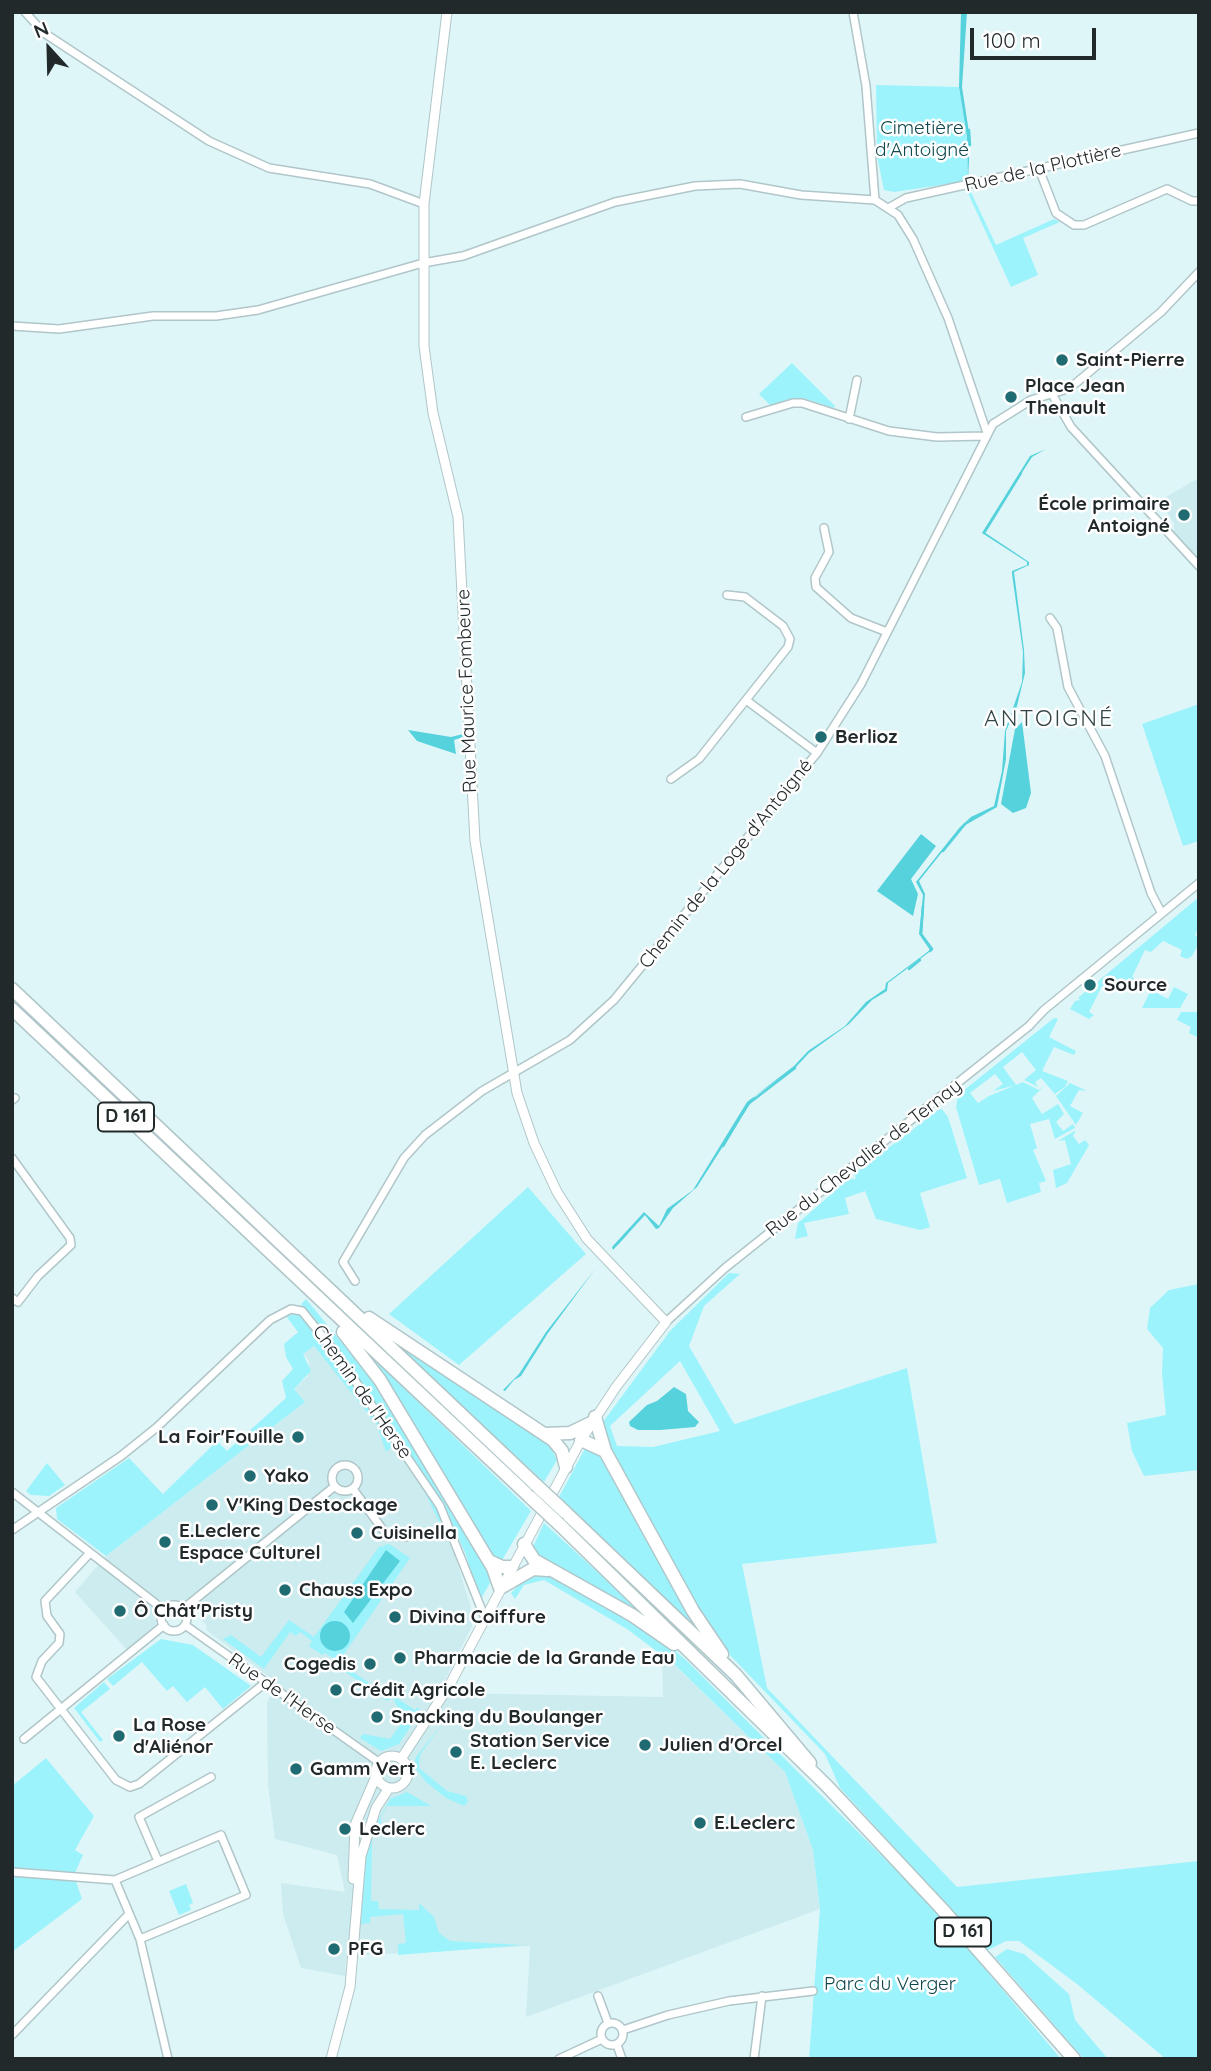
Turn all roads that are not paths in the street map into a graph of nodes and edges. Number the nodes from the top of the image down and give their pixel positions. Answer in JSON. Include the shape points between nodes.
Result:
{"nodes":[{"id":1,"x":25,"y":12,"type":"edge"},
{"id":2,"x":447,"y":12,"type":"edge"},
{"id":3,"x":853,"y":12,"type":"edge"},
{"id":4,"x":1199,"y":133,"type":"edge"},
{"id":5,"x":1039,"y":169,"type":"junction"},
{"id":6,"x":875,"y":200,"type":"junction"},
{"id":7,"x":1199,"y":201,"type":"edge"},
{"id":8,"x":424,"y":204,"type":"junction"},
{"id":9,"x":890,"y":207,"type":"junction"},
{"id":10,"x":423,"y":263,"type":"junction"},
{"id":11,"x":1199,"y":272,"type":"edge"},
{"id":12,"x":12,"y":326,"type":"edge"},
{"id":13,"x":857,"y":380,"type":"dead end"},
{"id":14,"x":1052,"y":394,"type":"junction"},
{"id":15,"x":746,"y":417,"type":"dead end"},
{"id":16,"x":849,"y":419,"type":"junction"},
{"id":17,"x":986,"y":435,"type":"junction"},
{"id":18,"x":824,"y":528,"type":"dead end"},
{"id":19,"x":1199,"y":566,"type":"edge"},
{"id":20,"x":727,"y":595,"type":"dead end"},
{"id":21,"x":1050,"y":618,"type":"dead end"},
{"id":22,"x":887,"y":632,"type":"junction"},
{"id":23,"x":746,"y":700,"type":"junction"},
{"id":24,"x":817,"y":753,"type":"junction"},
{"id":25,"x":671,"y":779,"type":"dead end"},
{"id":26,"x":1199,"y":883,"type":"edge"},
{"id":27,"x":1161,"y":912,"type":"junction"},
{"id":28,"x":12,"y":989,"type":"edge"},
{"id":29,"x":12,"y":1009,"type":"edge"},
{"id":30,"x":514,"y":1072,"type":"junction"},
{"id":31,"x":12,"y":1158,"type":"edge"},
{"id":32,"x":355,"y":1281,"type":"dead end"},
{"id":33,"x":323,"y":1284,"type":"junction"},
{"id":34,"x":311,"y":1291,"type":"junction"},
{"id":35,"x":15,"y":1300,"type":"edge"},
{"id":36,"x":12,"y":1310,"type":"edge"},
{"id":37,"x":666,"y":1322,"type":"junction"},
{"id":38,"x":593,"y":1420,"type":"junction"},
{"id":39,"x":543,"y":1434,"type":"junction"},
{"id":40,"x":581,"y":1440,"type":"junction"},
{"id":41,"x":605,"y":1451,"type":"junction"},
{"id":42,"x":566,"y":1467,"type":"junction"},
{"id":43,"x":335,"y":1486,"type":"junction"},
{"id":44,"x":353,"y":1489,"type":"junction"},
{"id":45,"x":12,"y":1492,"type":"edge"},
{"id":46,"x":37,"y":1512,"type":"junction"},
{"id":47,"x":562,"y":1518,"type":"junction"},
{"id":48,"x":12,"y":1530,"type":"edge"},
{"id":49,"x":406,"y":1537,"type":"dead end"},
{"id":50,"x":524,"y":1545,"type":"junction"},
{"id":51,"x":89,"y":1553,"type":"junction"},
{"id":52,"x":488,"y":1560,"type":"junction"},
{"id":53,"x":512,"y":1567,"type":"junction"},
{"id":54,"x":548,"y":1570,"type":"junction"},
{"id":55,"x":500,"y":1588,"type":"junction"},
{"id":56,"x":183,"y":1609,"type":"junction"},
{"id":57,"x":164,"y":1611,"type":"junction"},
{"id":58,"x":485,"y":1618,"type":"junction"},
{"id":59,"x":164,"y":1625,"type":"junction"},
{"id":60,"x":185,"y":1625,"type":"junction"},
{"id":61,"x":698,"y":1660,"type":"junction"},
{"id":62,"x":736,"y":1675,"type":"junction"},
{"id":63,"x":265,"y":1683,"type":"junction"},
{"id":64,"x":60,"y":1710,"type":"junction"},
{"id":65,"x":24,"y":1739,"type":"dead end"},
{"id":66,"x":401,"y":1759,"type":"junction"},
{"id":67,"x":380,"y":1763,"type":"junction"},
{"id":68,"x":377,"y":1774,"type":"junction"},
{"id":69,"x":211,"y":1777,"type":"dead end"},
{"id":70,"x":827,"y":1786,"type":"junction"},
{"id":71,"x":389,"y":1787,"type":"junction"},
{"id":72,"x":159,"y":1861,"type":"junction"},
{"id":73,"x":12,"y":1872,"type":"edge"},
{"id":74,"x":115,"y":1880,"type":"junction"},
{"id":75,"x":355,"y":1901,"type":"junction"},
{"id":76,"x":129,"y":1914,"type":"junction"},
{"id":77,"x":140,"y":1939,"type":"junction"},
{"id":78,"x":813,"y":1991,"type":"dead end"},
{"id":79,"x":598,"y":1996,"type":"dead end"},
{"id":80,"x":762,"y":1996,"type":"junction"},
{"id":81,"x":608,"y":2023,"type":"junction"},
{"id":82,"x":623,"y":2031,"type":"junction"},
{"id":83,"x":12,"y":2035,"type":"edge"},
{"id":84,"x":602,"y":2039,"type":"junction"},
{"id":85,"x":617,"y":2045,"type":"junction"},
{"id":86,"x":1073,"y":2058,"type":"edge"},
{"id":87,"x":168,"y":2059,"type":"edge"},
{"id":88,"x":331,"y":2059,"type":"edge"},
{"id":89,"x":559,"y":2059,"type":"edge"},
{"id":90,"x":622,"y":2059,"type":"edge"},
{"id":91,"x":754,"y":2059,"type":"edge"}],
"edges":[{"from":1,"to":8,"type":"street","via":[[44,33],[209,141],[269,168],[370,184]]},
{"from":2,"to":8,"type":"street","name":"Rue Maurice Fombeure"},
{"from":3,"to":6,"type":"street","via":[[866,86]]},
{"from":4,"to":5,"type":"street","name":"Rue de la Plottière"},
{"from":5,"to":7,"type":"street","via":[[1056,213],[1074,225],[1084,225],[1167,189]]},
{"from":5,"to":9,"type":"street","name":"Rue de la Plottière","via":[[906,198]]},
{"from":6,"to":9,"type":"street"},
{"from":6,"to":10,"type":"street","via":[[801,195],[740,184],[703,185],[615,202],[463,256]]},
{"from":8,"to":10,"type":"street","name":"Rue Maurice Fombeure"},
{"from":9,"to":17,"type":"street","via":[[907,227],[948,318]]},
{"from":10,"to":12,"type":"street","via":[[258,310],[216,316],[153,316],[59,329]]},
{"from":10,"to":30,"type":"street","name":"Rue Maurice Fombeure","via":[[426,375],[452,483],[461,554],[475,841]]},
{"from":11,"to":14,"type":"street","name":"Chemin de la Loge d'Antoigné","via":[[1161,312],[1093,370]]},
{"from":13,"to":16,"type":"street"},
{"from":14,"to":17,"type":"street","name":"Chemin de la Loge d'Antoigné","via":[[1023,405],[993,424]]},
{"from":14,"to":19,"type":"street","via":[[1071,426]]},
{"from":15,"to":16,"type":"street","via":[[802,403]]},
{"from":16,"to":17,"type":"street","via":[[914,435]]},
{"from":17,"to":22,"type":"street","name":"Chemin de la Loge d'Antoigné"},
{"from":18,"to":22,"type":"street","via":[[830,552],[815,578],[816,587],[851,618]]},
{"from":20,"to":23,"type":"street","via":[[745,597],[783,626],[790,639]]},
{"from":21,"to":27,"type":"street","via":[[1057,628],[1071,695],[1105,757]]},
{"from":22,"to":24,"type":"street","name":"Chemin de la Loge d'Antoigné","via":[[861,684]]},
{"from":23,"to":24,"type":"street"},
{"from":23,"to":25,"type":"street","via":[[699,759]]},
{"from":24,"to":30,"type":"street","name":"Chemin de la Loge d'Antoigné","via":[[614,1000],[570,1040]]},
{"from":26,"to":27,"type":"street","name":"Rue du Chevalier de Ternay"},
{"from":27,"to":37,"type":"street","name":"Rue du Chevalier de Ternay","via":[[1029,1026],[725,1268]]},
{"from":28,"to":33,"type":"main road","number":"D 161"},
{"from":29,"to":34,"type":"main road","number":"D 161"},
{"from":30,"to":32,"type":"street","name":"Chemin de la Loge d'Antoigné","via":[[425,1135],[404,1158],[343,1262]]},
{"from":30,"to":37,"type":"street","name":"Rue Maurice Fombeure","via":[[534,1143],[571,1216]]},
{"from":31,"to":35,"type":"street","via":[[71,1245]]},
{"from":33,"to":39,"type":"main road"},
{"from":33,"to":47,"type":"main road","number":"D 161","bridge":true,"via":[[536,1485]]},
{"from":34,"to":47,"type":"main road","number":"D 161","bridge":true,"via":[[530,1497]]},
{"from":34,"to":52,"type":"main road","via":[[380,1380]]},
{"from":35,"to":36,"type":"street"},
{"from":37,"to":38,"type":"street","name":"Rue du Chevalier de Ternay"},
{"from":38,"to":39,"type":"main road","via":[[570,1433]]},
{"from":38,"to":40,"type":"street","name":"Rue du Chevalier de Ternay"},
{"from":38,"to":41,"type":"main road"},
{"from":39,"to":42,"type":"main road","via":[[562,1451]]},
{"from":40,"to":41,"type":"main road"},
{"from":40,"to":42,"type":"street","name":"Rue du Chevalier de Ternay"},
{"from":41,"to":62,"type":"main road","via":[[693,1611]]},
{"from":42,"to":50,"type":"street","name":"Rue du Chevalier de Ternay"},
{"from":43,"to":44,"type":"street","via":[[341,1491]]},
{"from":43,"to":44,"type":"street","via":[[334,1471],[349,1465],[359,1478]]},
{"from":43,"to":56,"type":"street"},
{"from":44,"to":49,"type":"street","via":[[386,1534]]},
{"from":45,"to":46,"type":"street"},
{"from":46,"to":48,"type":"street","name":"Chemin de l'Herse"},
{"from":46,"to":51,"type":"street"},
{"from":46,"to":58,"type":"street","name":"Chemin de l'Herse","via":[[156,1428],[270,1320],[291,1309],[302,1311],[339,1357],[440,1506]]},
{"from":47,"to":61,"type":"main road","number":"D 161"},
{"from":47,"to":62,"type":"main road","number":"D 161"},
{"from":50,"to":53,"type":"street","name":"Rue du Chevalier de Ternay"},
{"from":50,"to":54,"type":"main road"},
{"from":51,"to":57,"type":"street"},
{"from":51,"to":64,"type":"street","via":[[45,1601],[60,1643],[42,1661],[36,1677]]},
{"from":52,"to":53,"type":"main road"},
{"from":52,"to":55,"type":"main road"},
{"from":53,"to":55,"type":"street","name":"Rue du Chevalier de Ternay"},
{"from":54,"to":55,"type":"main road","via":[[533,1569]]},
{"from":54,"to":61,"type":"main road","via":[[632,1615]]},
{"from":55,"to":58,"type":"street","name":"Rue du Chevalier de Ternay"},
{"from":56,"to":57,"type":"street","via":[[173,1605]]},
{"from":56,"to":60,"type":"street"},
{"from":57,"to":59,"type":"street"},
{"from":58,"to":66,"type":"street","name":"Rue du Chevalier de Ternay","via":[[449,1686]]},
{"from":59,"to":60,"type":"street","via":[[174,1631]]},
{"from":59,"to":64,"type":"street"},
{"from":60,"to":63,"type":"street","name":"Rue de l'Herse"},
{"from":61,"to":70,"type":"main road","number":"D 161"},
{"from":62,"to":70,"type":"main road","number":"D 161"},
{"from":63,"to":64,"type":"street","via":[[130,1787],[116,1780]]},
{"from":63,"to":67,"type":"street","name":"Rue de l'Herse"},
{"from":64,"to":65,"type":"street"},
{"from":66,"to":67,"type":"street","via":[[387,1757]]},
{"from":66,"to":71,"type":"street","via":[[407,1766],[406,1779]]},
{"from":67,"to":68,"type":"street"},
{"from":68,"to":71,"type":"street"},
{"from":68,"to":75,"type":"street","via":[[358,1815],[354,1836]]},
{"from":69,"to":72,"type":"street","via":[[139,1816]]},
{"from":70,"to":86,"type":"main road","number":"D 161","via":[[943,1909]]},
{"from":71,"to":75,"type":"street","via":[[366,1836]]},
{"from":72,"to":74,"type":"street"},
{"from":72,"to":77,"type":"street","via":[[221,1835],[246,1895]]},
{"from":73,"to":74,"type":"street"},
{"from":74,"to":76,"type":"street"},
{"from":75,"to":88,"type":"street","via":[[350,1987]]},
{"from":76,"to":77,"type":"street"},
{"from":76,"to":83,"type":"street"},
{"from":77,"to":87,"type":"street"},
{"from":78,"to":80,"type":"street"},
{"from":79,"to":81,"type":"street"},
{"from":80,"to":82,"type":"street","via":[[700,2007]]},
{"from":80,"to":91,"type":"street"},
{"from":81,"to":82,"type":"street"},
{"from":81,"to":84,"type":"street"},
{"from":82,"to":85,"type":"street"},
{"from":84,"to":85,"type":"street"},
{"from":84,"to":89,"type":"street"},
{"from":85,"to":90,"type":"street"}]}
